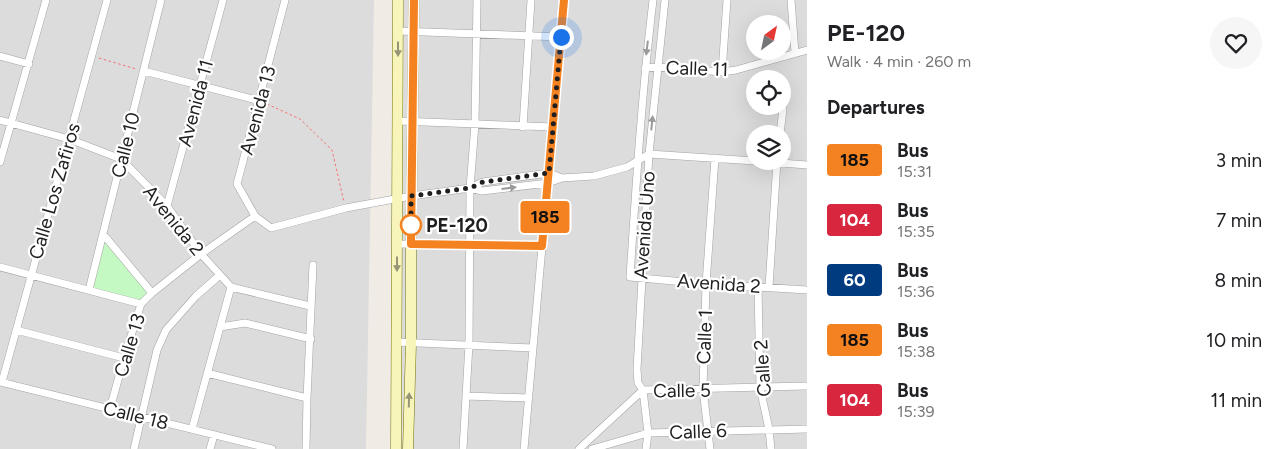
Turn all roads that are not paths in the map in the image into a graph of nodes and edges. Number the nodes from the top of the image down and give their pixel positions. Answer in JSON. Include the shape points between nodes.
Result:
{"nodes":[{"id":1,"x":46,"y":0,"type":"edge"},
{"id":2,"x":107,"y":0,"type":"edge"},
{"id":3,"x":161,"y":0,"type":"edge"},
{"id":4,"x":223,"y":0,"type":"edge"},
{"id":5,"x":285,"y":0,"type":"edge"},
{"id":6,"x":398,"y":0,"type":"edge"},
{"id":7,"x":414,"y":0,"type":"edge"},
{"id":8,"x":477,"y":0,"type":"edge"},
{"id":9,"x":531,"y":0,"type":"edge"},
{"id":10,"x":564,"y":0,"type":"edge"},
{"id":11,"x":653,"y":0,"type":"edge"},
{"id":12,"x":665,"y":0,"type":"edge"},
{"id":13,"x":727,"y":0,"type":"edge"},
{"id":14,"x":791,"y":0,"type":"edge"},
{"id":15,"x":398,"y":31,"type":"junction"},
{"id":16,"x":413,"y":31,"type":"junction"},
{"id":17,"x":476,"y":33,"type":"junction"},
{"id":18,"x":529,"y":36,"type":"junction"},
{"id":19,"x":561,"y":37,"type":"junction"},
{"id":20,"x":807,"y":50,"type":"edge"},
{"id":21,"x":795,"y":53,"type":"junction"},
{"id":22,"x":0,"y":56,"type":"edge"},
{"id":23,"x":29,"y":64,"type":"junction"},
{"id":24,"x":657,"y":67,"type":"junction"},
{"id":25,"x":645,"y":68,"type":"junction"},
{"id":26,"x":144,"y":71,"type":"junction"},
{"id":27,"x":722,"y":72,"type":"junction"},
{"id":28,"x":200,"y":85,"type":"junction"},
{"id":29,"x":260,"y":100,"type":"junction"},
{"id":30,"x":0,"y":120,"type":"edge"},
{"id":31,"x":398,"y":121,"type":"junction"},
{"id":32,"x":412,"y":121,"type":"junction"},
{"id":33,"x":11,"y":123,"type":"junction"},
{"id":34,"x":475,"y":124,"type":"junction"},
{"id":35,"x":523,"y":126,"type":"junction"},
{"id":36,"x":553,"y":127,"type":"junction"},
{"id":37,"x":69,"y":139,"type":"junction"},
{"id":38,"x":649,"y":154,"type":"junction"},
{"id":39,"x":716,"y":158,"type":"junction"},
{"id":40,"x":121,"y":160,"type":"junction"},
{"id":41,"x":746,"y":160,"type":"edge"},
{"id":42,"x":637,"y":161,"type":"junction"},
{"id":43,"x":0,"y":162,"type":"edge"},
{"id":44,"x":791,"y":163,"type":"edge"},
{"id":45,"x":807,"y":165,"type":"edge"},
{"id":46,"x":776,"y":170,"type":"edge"},
{"id":47,"x":549,"y":173,"type":"junction"},
{"id":48,"x":562,"y":178,"type":"junction"},
{"id":49,"x":548,"y":183,"type":"junction"},
{"id":50,"x":470,"y":188,"type":"junction"},
{"id":51,"x":411,"y":196,"type":"junction"},
{"id":52,"x":398,"y":198,"type":"junction"},
{"id":53,"x":167,"y":206,"type":"junction"},
{"id":54,"x":255,"y":216,"type":"junction"},
{"id":55,"x":103,"y":234,"type":"junction"},
{"id":56,"x":397,"y":244,"type":"junction"},
{"id":57,"x":411,"y":244,"type":"junction"},
{"id":58,"x":469,"y":245,"type":"junction"},
{"id":59,"x":542,"y":246,"type":"junction"},
{"id":60,"x":201,"y":254,"type":"junction"},
{"id":61,"x":314,"y":265,"type":"dead end"},
{"id":62,"x":0,"y":267,"type":"edge"},
{"id":63,"x":30,"y":275,"type":"junction"},
{"id":64,"x":220,"y":276,"type":"junction"},
{"id":65,"x":630,"y":277,"type":"joint"},
{"id":66,"x":641,"y":277,"type":"junction"},
{"id":67,"x":706,"y":284,"type":"junction"},
{"id":68,"x":758,"y":287,"type":"junction"},
{"id":69,"x":769,"y":287,"type":"junction"},
{"id":70,"x":231,"y":288,"type":"junction"},
{"id":71,"x":89,"y":290,"type":"junction"},
{"id":72,"x":807,"y":290,"type":"edge"},
{"id":73,"x":152,"y":293,"type":"junction"},
{"id":74,"x":141,"y":304,"type":"junction"},
{"id":75,"x":310,"y":306,"type":"junction"},
{"id":76,"x":220,"y":327,"type":"junction"},
{"id":77,"x":16,"y":330,"type":"junction"},
{"id":78,"x":311,"y":339,"type":"junction"},
{"id":79,"x":396,"y":342,"type":"junction"},
{"id":80,"x":412,"y":343,"type":"junction"},
{"id":81,"x":469,"y":344,"type":"junction"},
{"id":82,"x":533,"y":348,"type":"junction"},
{"id":83,"x":124,"y":358,"type":"junction"},
{"id":84,"x":207,"y":373,"type":"junction"},
{"id":85,"x":1,"y":382,"type":"edge"},
{"id":86,"x":807,"y":386,"type":"edge"},
{"id":87,"x":760,"y":388,"type":"junction"},
{"id":88,"x":703,"y":389,"type":"junction"},
{"id":89,"x":643,"y":390,"type":"junction"},
{"id":90,"x":466,"y":396,"type":"junction"},
{"id":91,"x":307,"y":398,"type":"junction"},
{"id":92,"x":529,"y":398,"type":"junction"},
{"id":93,"x":110,"y":409,"type":"junction"},
{"id":94,"x":142,"y":417,"type":"junction"},
{"id":95,"x":192,"y":429,"type":"junction"},
{"id":96,"x":769,"y":429,"type":"junction"},
{"id":97,"x":807,"y":429,"type":"edge"},
{"id":98,"x":709,"y":431,"type":"junction"},
{"id":99,"x":648,"y":433,"type":"junction"},
{"id":100,"x":214,"y":435,"type":"junction"},
{"id":101,"x":134,"y":449,"type":"edge"},
{"id":102,"x":210,"y":449,"type":"edge"},
{"id":103,"x":272,"y":449,"type":"edge"},
{"id":104,"x":306,"y":449,"type":"edge"},
{"id":105,"x":396,"y":449,"type":"edge"},
{"id":106,"x":408,"y":449,"type":"edge"},
{"id":107,"x":463,"y":449,"type":"edge"},
{"id":108,"x":524,"y":449,"type":"edge"},
{"id":109,"x":579,"y":449,"type":"edge"},
{"id":110,"x":592,"y":449,"type":"edge"},
{"id":111,"x":646,"y":449,"type":"edge"},
{"id":112,"x":710,"y":449,"type":"edge"},
{"id":113,"x":771,"y":449,"type":"edge"}],
"edges":[{"from":1,"to":23,"type":"street"},
{"from":2,"to":37,"type":"street","name":"Calle Los Zafiros"},
{"from":3,"to":26,"type":"street","name":"Calle 10"},
{"from":4,"to":28,"type":"street","name":"Avenida 11"},
{"from":5,"to":29,"type":"street","name":"Avenida 13"},
{"from":6,"to":15,"type":"street"},
{"from":7,"to":16,"type":"street"},
{"from":8,"to":17,"type":"street"},
{"from":9,"to":18,"type":"street"},
{"from":10,"to":19,"type":"street"},
{"from":11,"to":25,"type":"street","name":"Avenida Uno","one_way":true},
{"from":12,"to":24,"type":"street","name":"Avenida Uno"},
{"from":13,"to":27,"type":"street"},
{"from":14,"to":21,"type":"street"},
{"from":15,"to":16,"type":"street"},
{"from":15,"to":31,"type":"street","one_way":true},
{"from":16,"to":17,"type":"street"},
{"from":16,"to":32,"type":"street"},
{"from":17,"to":18,"type":"street"},
{"from":17,"to":34,"type":"street"},
{"from":18,"to":19,"type":"street"},
{"from":18,"to":35,"type":"street"},
{"from":19,"to":36,"type":"street"},
{"from":20,"to":21,"type":"street","name":"Calle 11"},
{"from":21,"to":27,"type":"street","name":"Calle 11"},
{"from":22,"to":23,"type":"street"},
{"from":23,"to":33,"type":"street"},
{"from":24,"to":25,"type":"street","name":"Calle 11"},
{"from":24,"to":27,"type":"street","name":"Calle 11"},
{"from":38,"to":24,"type":"street","name":"Avenida Uno","one_way":true},
{"from":25,"to":42,"type":"street","name":"Avenida Uno"},
{"from":26,"to":28,"type":"street"},
{"from":26,"to":40,"type":"street","name":"Calle 10"},
{"from":28,"to":29,"type":"street"},
{"from":28,"to":53,"type":"street","name":"Avenida 11"},
{"from":29,"to":54,"type":"street","name":"Avenida 13","via":[[237,184]]},
{"from":30,"to":33,"type":"street","name":"Avenida 2"},
{"from":31,"to":32,"type":"street"},
{"from":31,"to":52,"type":"street"},
{"from":32,"to":34,"type":"street"},
{"from":32,"to":51,"type":"street"},
{"from":33,"to":37,"type":"street","name":"Avenida 2"},
{"from":33,"to":43,"type":"street"},
{"from":34,"to":35,"type":"street"},
{"from":34,"to":50,"type":"street"},
{"from":35,"to":36,"type":"street"},
{"from":36,"to":47,"type":"street"},
{"from":37,"to":40,"type":"street","name":"Avenida 2"},
{"from":37,"to":63,"type":"street","name":"Calle Los Zafiros"},
{"from":38,"to":39,"type":"street"},
{"from":38,"to":42,"type":"street"},
{"from":38,"to":66,"type":"street","name":"Avenida Uno"},
{"from":39,"to":41,"type":"street"},
{"from":39,"to":67,"type":"street"},
{"from":40,"to":53,"type":"street","name":"Avenida 2"},
{"from":40,"to":55,"type":"street","name":"Calle 10"},
{"from":42,"to":48,"type":"street","via":[[594,176]]},
{"from":42,"to":65,"type":"street","name":"Avenida Uno"},
{"from":44,"to":45,"type":"street"},
{"from":46,"to":69,"type":"street"},
{"from":47,"to":48,"type":"street"},
{"from":47,"to":49,"type":"street"},
{"from":47,"to":50,"type":"street","via":[[483,182]]},
{"from":48,"to":49,"type":"street"},
{"from":50,"to":49,"type":"street","one_way":true,"via":[[482,191]]},
{"from":49,"to":59,"type":"street"},
{"from":50,"to":51,"type":"street"},
{"from":50,"to":58,"type":"street"},
{"from":51,"to":52,"type":"street"},
{"from":51,"to":57,"type":"street"},
{"from":52,"to":54,"type":"street","via":[[271,228]]},
{"from":52,"to":56,"type":"street"},
{"from":53,"to":60,"type":"street","name":"Avenida 2"},
{"from":54,"to":60,"type":"street","name":"Calle 13"},
{"from":55,"to":71,"type":"street","name":"Calle 10"},
{"from":55,"to":73,"type":"street"},
{"from":56,"to":57,"type":"street"},
{"from":56,"to":79,"type":"street","one_way":true},
{"from":57,"to":58,"type":"street"},
{"from":57,"to":80,"type":"street"},
{"from":58,"to":59,"type":"street"},
{"from":58,"to":81,"type":"street"},
{"from":59,"to":82,"type":"street"},
{"from":60,"to":64,"type":"street","name":"Avenida 2"},
{"from":60,"to":73,"type":"street","name":"Calle 13"},
{"from":61,"to":75,"type":"street"},
{"from":62,"to":63,"type":"street"},
{"from":63,"to":71,"type":"street"},
{"from":63,"to":77,"type":"street","name":"Calle Los Zafiros"},
{"from":64,"to":70,"type":"street","name":"Avenida 2"},
{"from":64,"to":94,"type":"street","via":[[196,296],[166,330],[157,350]]},
{"from":65,"to":66,"type":"street","name":"Avenida 2"},
{"from":66,"to":67,"type":"street","name":"Avenida 2"},
{"from":66,"to":89,"type":"street","name":"Avenida Uno","via":[[637,369],[638,383]]},
{"from":67,"to":68,"type":"street","name":"Avenida 2"},
{"from":67,"to":88,"type":"street","name":"Calle 1"},
{"from":68,"to":69,"type":"street","name":"Avenida 2"},
{"from":68,"to":87,"type":"street","name":"Calle 2"},
{"from":69,"to":72,"type":"street","name":"Avenida 2"},
{"from":70,"to":75,"type":"street"},
{"from":70,"to":76,"type":"street"},
{"from":71,"to":74,"type":"street"},
{"from":73,"to":74,"type":"street","name":"Calle 13"},
{"from":74,"to":83,"type":"street","name":"Calle 13"},
{"from":75,"to":78,"type":"street"},
{"from":76,"to":78,"type":"street","via":[[245,323]]},
{"from":76,"to":84,"type":"street"},
{"from":77,"to":83,"type":"street"},
{"from":77,"to":85,"type":"street","name":"Calle Los Zafiros"},
{"from":78,"to":91,"type":"street"},
{"from":79,"to":80,"type":"street"},
{"from":79,"to":105,"type":"street"},
{"from":80,"to":81,"type":"street"},
{"from":106,"to":80,"type":"street","one_way":true},
{"from":81,"to":82,"type":"street"},
{"from":81,"to":90,"type":"street"},
{"from":82,"to":92,"type":"street"},
{"from":83,"to":93,"type":"street","name":"Calle 13"},
{"from":84,"to":91,"type":"street"},
{"from":84,"to":95,"type":"street"},
{"from":85,"to":93,"type":"street","name":"Calle 18"},
{"from":86,"to":87,"type":"street","name":"Calle 5"},
{"from":87,"to":88,"type":"street","name":"Calle 5"},
{"from":87,"to":96,"type":"street","name":"Calle 2"},
{"from":88,"to":89,"type":"street","name":"Calle 5"},
{"from":88,"to":98,"type":"street","name":"Calle 1"},
{"from":89,"to":99,"type":"street","name":"Avenida Uno"},
{"from":89,"to":109,"type":"street","name":"Calle 5"},
{"from":90,"to":92,"type":"street"},
{"from":90,"to":107,"type":"street"},
{"from":91,"to":104,"type":"street"},
{"from":92,"to":108,"type":"street"},
{"from":93,"to":94,"type":"street","name":"Calle 18"},
{"from":94,"to":95,"type":"street","name":"Calle 18"},
{"from":94,"to":101,"type":"street"},
{"from":95,"to":100,"type":"street","name":"Calle 18"},
{"from":96,"to":97,"type":"street","name":"Calle 6"},
{"from":96,"to":98,"type":"street","name":"Calle 6"},
{"from":96,"to":113,"type":"street","name":"Calle 2"},
{"from":98,"to":99,"type":"street","name":"Calle 6"},
{"from":98,"to":112,"type":"street","name":"Calle 1"},
{"from":99,"to":110,"type":"street","name":"Calle 6"},
{"from":99,"to":111,"type":"street","name":"Avenida Uno"},
{"from":100,"to":102,"type":"street"},
{"from":100,"to":103,"type":"street","name":"Calle 18"}]}
